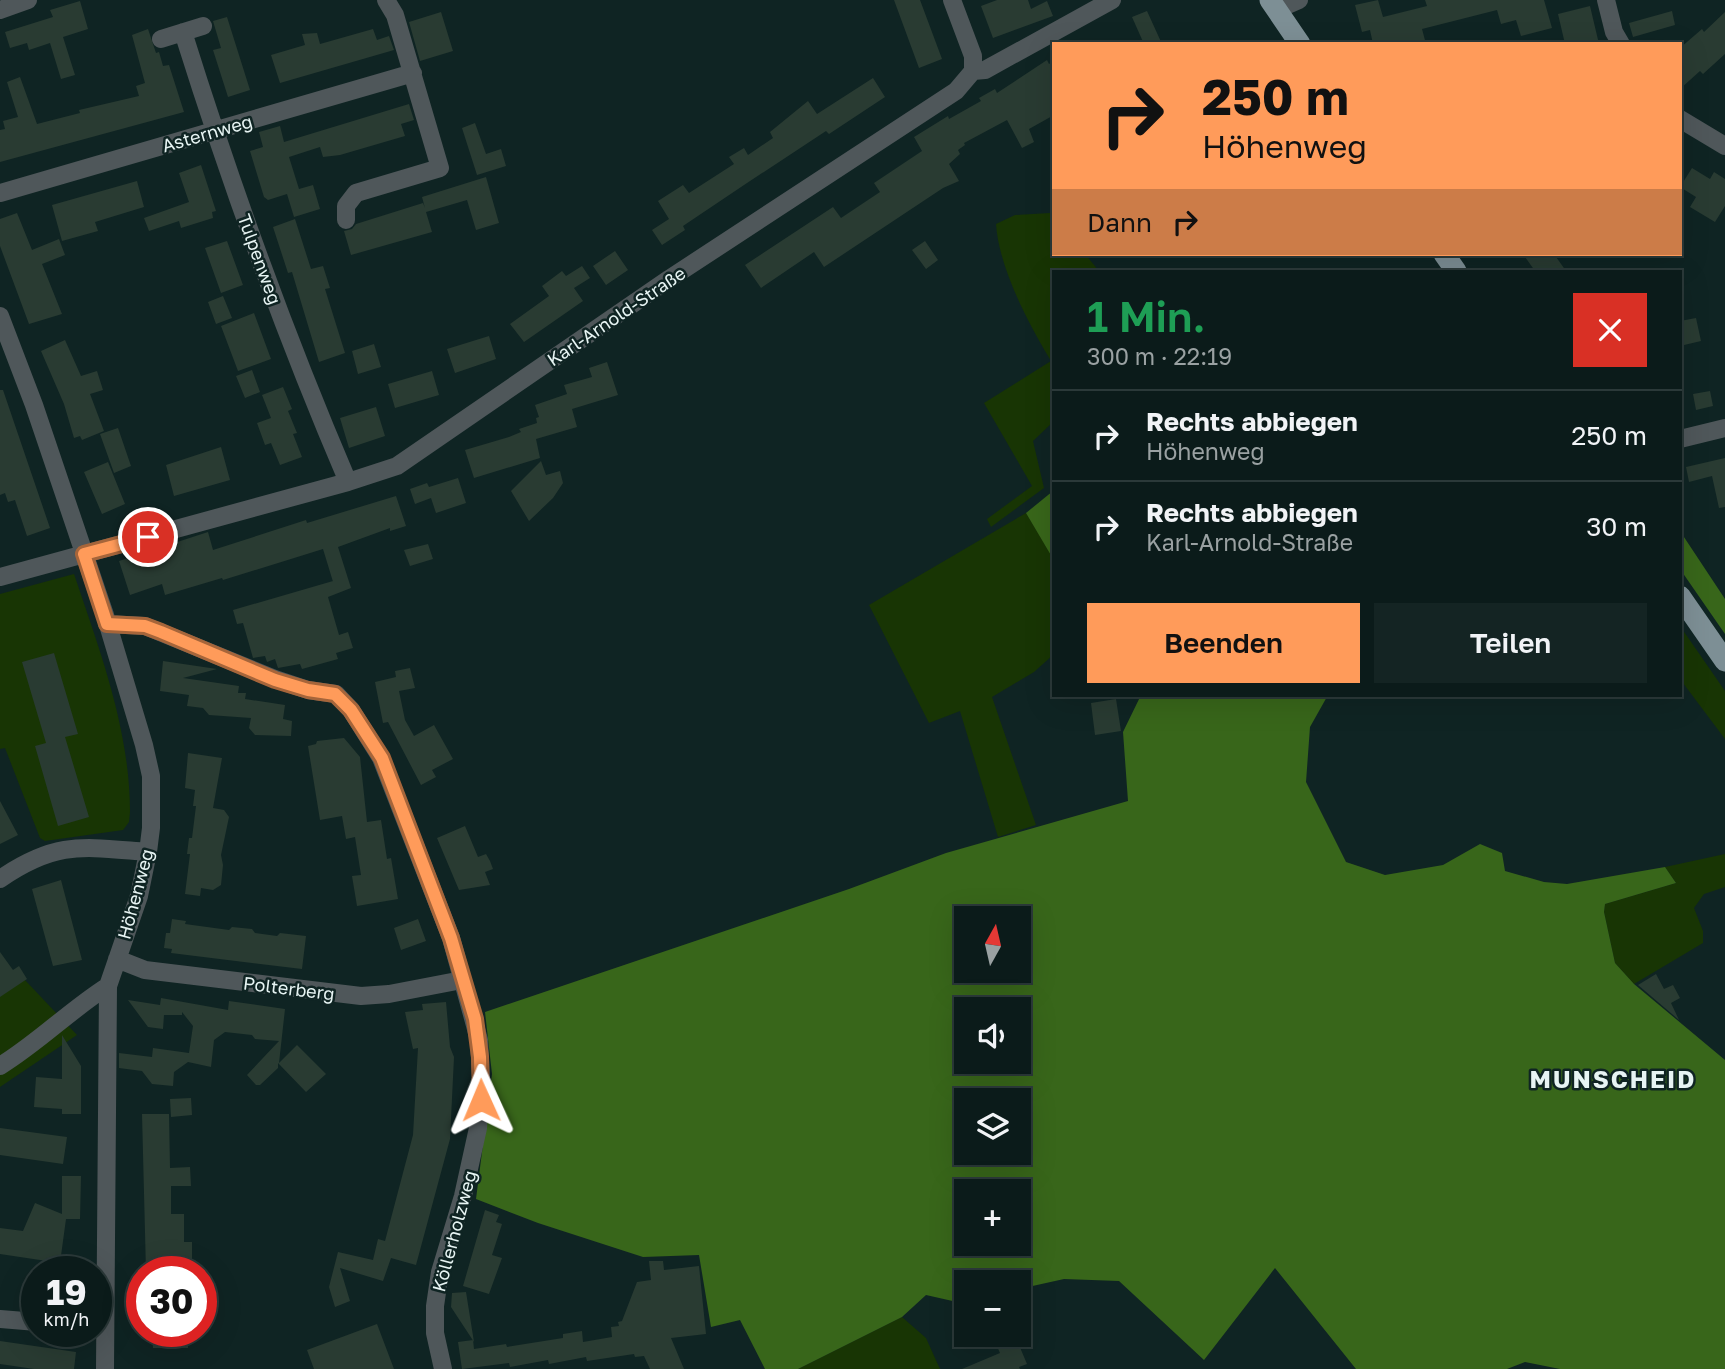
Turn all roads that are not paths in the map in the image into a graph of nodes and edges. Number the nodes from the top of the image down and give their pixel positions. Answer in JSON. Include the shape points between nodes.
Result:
{"nodes":[{"id":1,"x":28,"y":0,"type":"edge"},
{"id":2,"x":386,"y":0,"type":"edge"},
{"id":3,"x":952,"y":0,"type":"edge"},
{"id":4,"x":1112,"y":0,"type":"edge"},
{"id":5,"x":1299,"y":0,"type":"edge"},
{"id":6,"x":1606,"y":0,"type":"edge"},
{"id":7,"x":1273,"y":5,"type":"edge"},
{"id":8,"x":0,"y":10,"type":"edge"},
{"id":9,"x":204,"y":26,"type":"dead end"},
{"id":10,"x":183,"y":32,"type":"junction"},
{"id":11,"x":161,"y":39,"type":"dead end"},
{"id":12,"x":1299,"y":42,"type":"edge"},
{"id":13,"x":1620,"y":42,"type":"edge"},
{"id":14,"x":973,"y":71,"type":"junction"},
{"id":15,"x":413,"y":73,"type":"junction"},
{"id":16,"x":1682,"y":120,"type":"edge"},
{"id":17,"x":214,"y":131,"type":"junction"},
{"id":18,"x":1725,"y":146,"type":"edge"},
{"id":19,"x":0,"y":193,"type":"edge"},
{"id":20,"x":346,"y":220,"type":"dead end"},
{"id":21,"x":1446,"y":256,"type":"edge"},
{"id":22,"x":1456,"y":270,"type":"edge"},
{"id":23,"x":0,"y":316,"type":"edge"},
{"id":24,"x":1725,"y":428,"type":"edge"},
{"id":25,"x":1682,"y":439,"type":"edge"},
{"id":26,"x":348,"y":482,"type":"junction"},
{"id":27,"x":84,"y":554,"type":"junction"},
{"id":28,"x":0,"y":577,"type":"edge"},
{"id":29,"x":1682,"y":599,"type":"edge"},
{"id":30,"x":107,"y":624,"type":"junction"},
{"id":31,"x":1725,"y":661,"type":"edge"},
{"id":32,"x":148,"y":852,"type":"junction"},
{"id":33,"x":0,"y":879,"type":"edge"},
{"id":34,"x":117,"y":959,"type":"junction"},
{"id":35,"x":462,"y":980,"type":"junction"},
{"id":36,"x":108,"y":986,"type":"junction"},
{"id":37,"x":0,"y":1066,"type":"edge"},
{"id":38,"x":102,"y":1256,"type":"edge"},
{"id":39,"x":0,"y":1319,"type":"edge"},
{"id":40,"x":21,"y":1321,"type":"edge"},
{"id":41,"x":102,"y":1347,"type":"edge"},
{"id":42,"x":105,"y":1369,"type":"edge"},
{"id":43,"x":443,"y":1369,"type":"edge"}],
"edges":[{"from":1,"to":8,"type":"street"},
{"from":2,"to":15,"type":"street","via":[[396,15]]},
{"from":3,"to":14,"type":"street","via":[[973,56]]},
{"from":4,"to":14,"type":"street","name":"Karl-Arnold-Straße","via":[[985,70]]},
{"from":5,"to":7,"type":"street"},
{"from":6,"to":13,"type":"street"},
{"from":7,"to":12,"type":"main road"},
{"from":9,"to":10,"type":"street"},
{"from":10,"to":11,"type":"street"},
{"from":10,"to":17,"type":"street","name":"Tulpenweg"},
{"from":14,"to":26,"type":"street","name":"Karl-Arnold-Straße","via":[[956,91],[669,279],[397,466]]},
{"from":15,"to":17,"type":"street","name":"Asternweg"},
{"from":15,"to":20,"type":"street","via":[[440,168],[356,193],[346,206]]},
{"from":16,"to":18,"type":"street"},
{"from":17,"to":19,"type":"street","name":"Asternweg"},
{"from":17,"to":26,"type":"street","name":"Tulpenweg","via":[[282,321]]},
{"from":21,"to":22,"type":"main road"},
{"from":23,"to":27,"type":"street","name":"Höhenweg"},
{"from":24,"to":25,"type":"street"},
{"from":26,"to":27,"type":"street","name":"Karl-Arnold-Straße"},
{"from":27,"to":28,"type":"street","name":"Karl-Arnold-Straße"},
{"from":27,"to":30,"type":"street","name":"Höhenweg"},
{"from":29,"to":31,"type":"main road"},
{"from":30,"to":32,"type":"street","name":"Höhenweg","via":[[150,776]]},
{"from":30,"to":35,"type":"street","name":"Köllerholzweg","via":[[145,626],[275,680],[341,698],[382,758],[451,938]]},
{"from":32,"to":33,"type":"street","via":[[61,849],[28,860]]},
{"from":32,"to":34,"type":"street","name":"Höhenweg","via":[[139,896]]},
{"from":34,"to":35,"type":"street","name":"Polterberg","via":[[145,970],[361,996]]},
{"from":34,"to":36,"type":"street","name":"Höhenweg"},
{"from":35,"to":43,"type":"street","name":"Köllerholzweg","via":[[478,1040],[481,1100],[474,1154],[440,1272],[435,1306]]},
{"from":36,"to":37,"type":"street"},
{"from":36,"to":38,"type":"street","name":"Höhenweg"},
{"from":39,"to":40,"type":"street"},
{"from":41,"to":42,"type":"street","name":"Höhenweg"}]}
